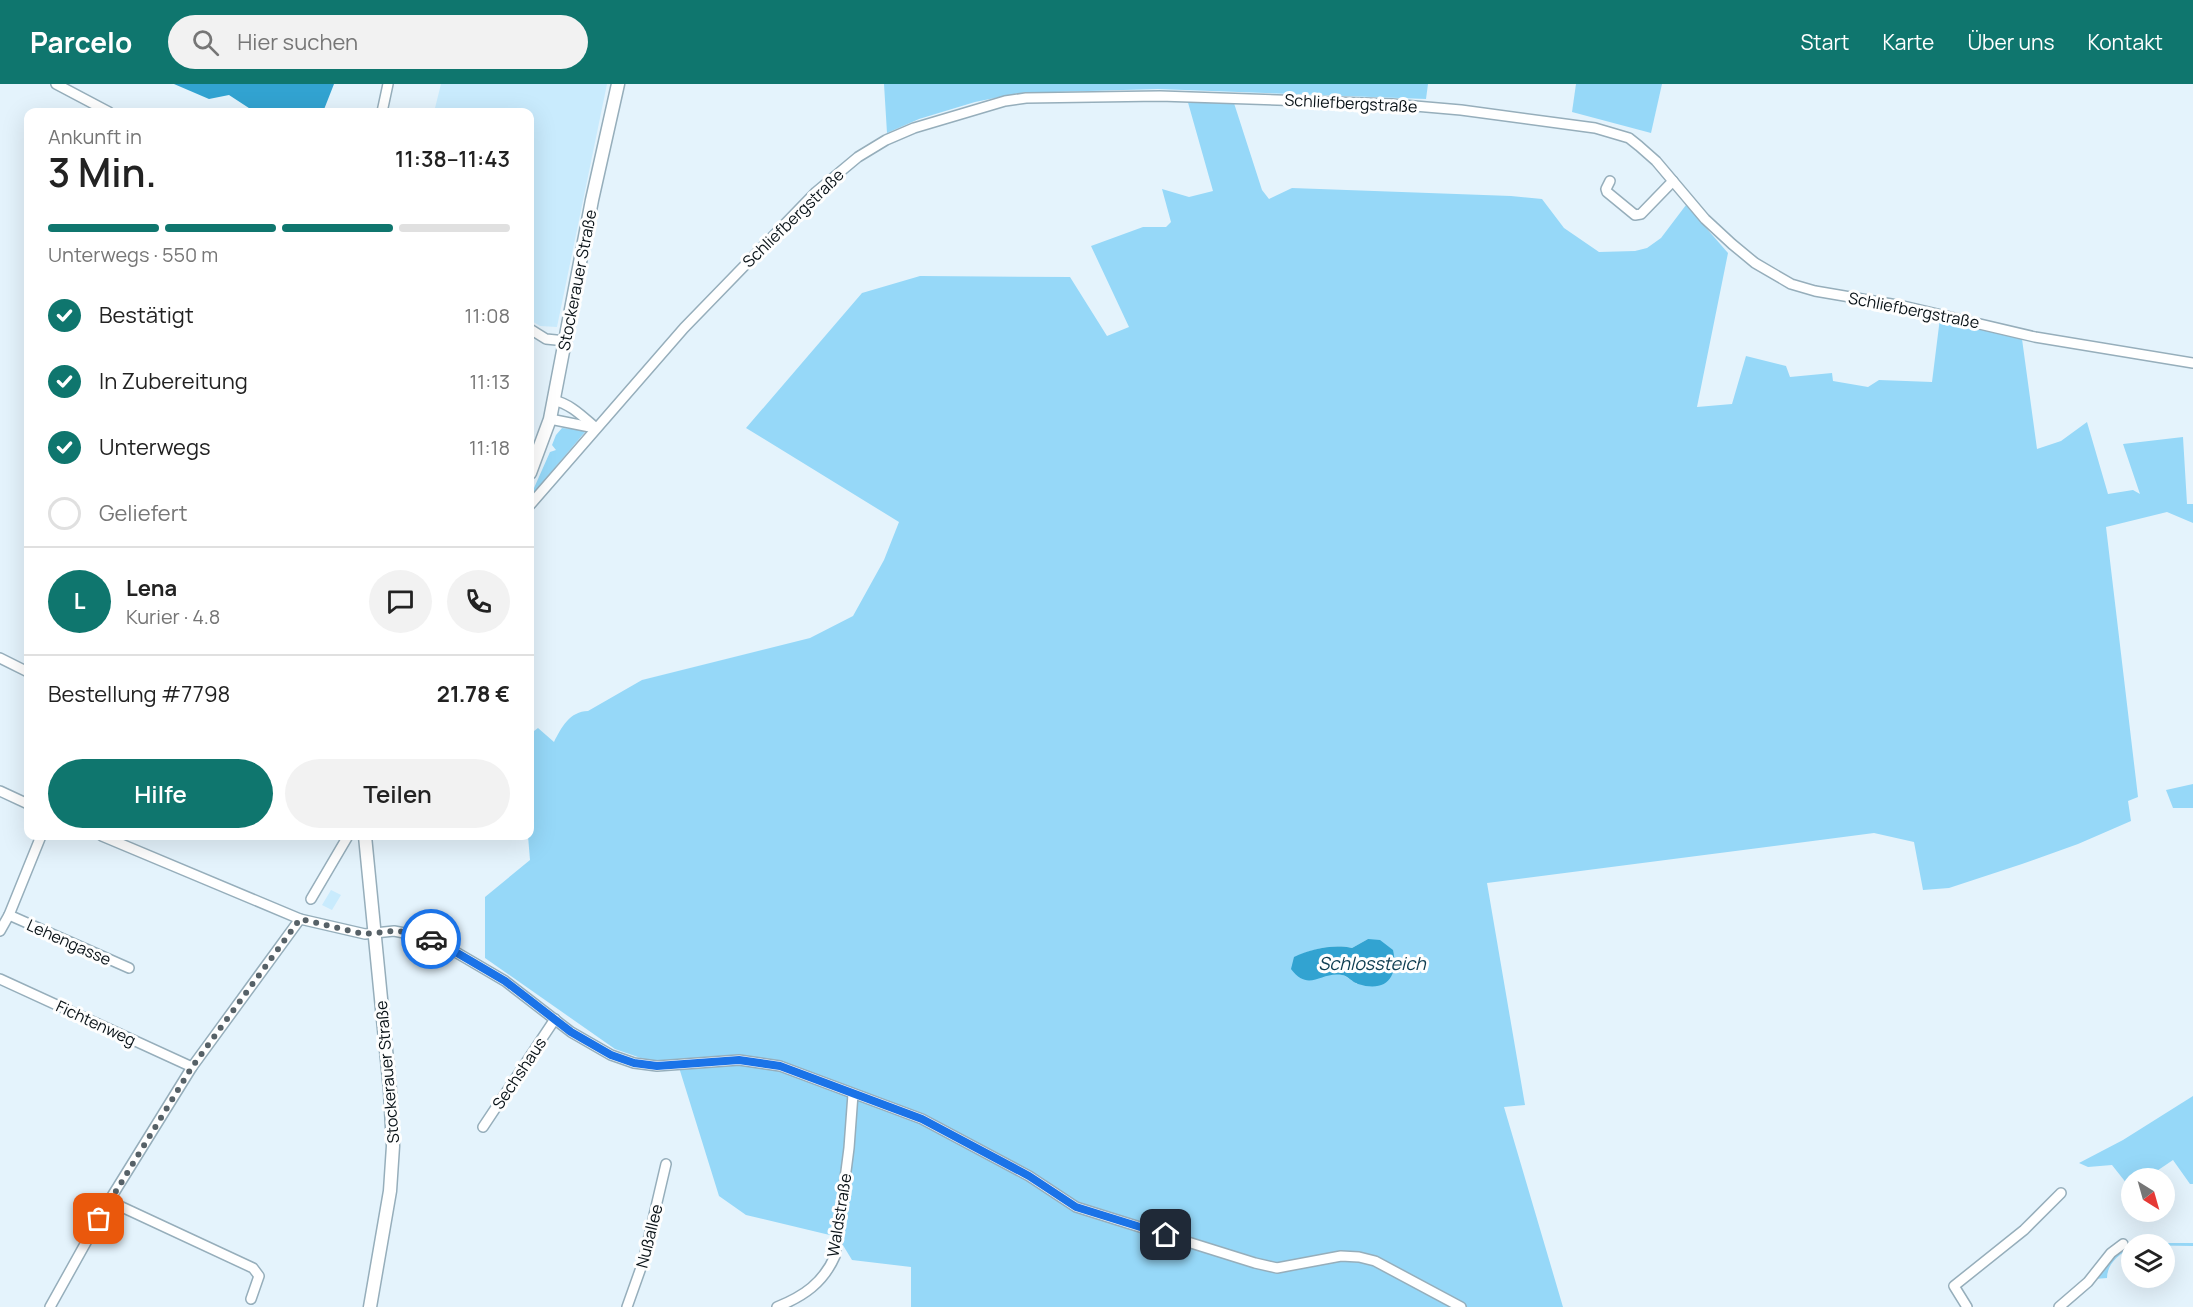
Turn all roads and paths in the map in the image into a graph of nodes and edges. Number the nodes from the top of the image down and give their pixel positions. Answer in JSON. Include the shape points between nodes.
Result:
{"nodes":[{"id":1,"x":56,"y":84,"type":"edge"},
{"id":2,"x":388,"y":84,"type":"edge"},
{"id":3,"x":618,"y":84,"type":"edge"},
{"id":4,"x":99,"y":108,"type":"edge"},
{"id":5,"x":383,"y":108,"type":"edge"},
{"id":6,"x":1610,"y":181,"type":"dead end"},
{"id":7,"x":1673,"y":181,"type":"junction"},
{"id":8,"x":534,"y":332,"type":"edge"},
{"id":9,"x":566,"y":341,"type":"junction"},
{"id":10,"x":2193,"y":363,"type":"edge"},
{"id":11,"x":553,"y":400,"type":"junction"},
{"id":12,"x":550,"y":419,"type":"junction"},
{"id":13,"x":596,"y":428,"type":"junction"},
{"id":14,"x":534,"y":462,"type":"edge"},
{"id":15,"x":534,"y":500,"type":"edge"},
{"id":16,"x":0,"y":658,"type":"edge"},
{"id":17,"x":24,"y":670,"type":"edge"},
{"id":18,"x":0,"y":791,"type":"edge"},
{"id":19,"x":24,"y":802,"type":"edge"},
{"id":20,"x":40,"y":840,"type":"edge"},
{"id":21,"x":112,"y":840,"type":"edge"},
{"id":22,"x":346,"y":840,"type":"edge"},
{"id":23,"x":365,"y":840,"type":"edge"},
{"id":24,"x":311,"y":898,"type":"dead end"},
{"id":25,"x":9,"y":915,"type":"junction"},
{"id":26,"x":300,"y":919,"type":"junction"},
{"id":27,"x":0,"y":932,"type":"edge"},
{"id":28,"x":374,"y":933,"type":"junction"},
{"id":29,"x":129,"y":968,"type":"dead end"},
{"id":30,"x":0,"y":979,"type":"edge"},
{"id":31,"x":555,"y":1019,"type":"junction"},
{"id":32,"x":192,"y":1067,"type":"junction"},
{"id":33,"x":853,"y":1094,"type":"junction"},
{"id":34,"x":483,"y":1127,"type":"dead end"},
{"id":35,"x":666,"y":1164,"type":"dead end"},
{"id":36,"x":2061,"y":1193,"type":"dead end"},
{"id":37,"x":109,"y":1201,"type":"junction"},
{"id":38,"x":2121,"y":1245,"type":"edge"},
{"id":39,"x":251,"y":1299,"type":"dead end"},
{"id":40,"x":2070,"y":1303,"type":"edge"},
{"id":41,"x":50,"y":1307,"type":"edge"},
{"id":42,"x":370,"y":1307,"type":"edge"},
{"id":43,"x":627,"y":1307,"type":"edge"},
{"id":44,"x":777,"y":1307,"type":"edge"},
{"id":45,"x":1461,"y":1307,"type":"edge"},
{"id":46,"x":1967,"y":1307,"type":"edge"},
{"id":47,"x":2059,"y":1307,"type":"edge"}],
"edges":[{"from":1,"to":4,"type":"street"},
{"from":2,"to":5,"type":"street"},
{"from":3,"to":9,"type":"street","name":"Stockerauer Straße"},
{"from":6,"to":7,"type":"street","via":[[1607,192],[1635,214],[1641,214]]},
{"from":7,"to":10,"type":"street","name":"Schliefbergstraße","via":[[1731,244],[1791,284],[2035,337]]},
{"from":7,"to":13,"type":"street","name":"Schliefbergstraße","via":[[1629,138],[1595,128],[1504,115],[1392,104],[1246,98],[1005,100],[914,128],[858,158],[776,232]]},
{"from":8,"to":9,"type":"street","via":[[546,339]]},
{"from":9,"to":11,"type":"street","name":"Stockerauer Straße"},
{"from":11,"to":12,"type":"street","name":"Stockerauer Straße"},
{"from":11,"to":13,"type":"street","via":[[562,402]]},
{"from":12,"to":13,"type":"street"},
{"from":12,"to":14,"type":"street","name":"Stockerauer Straße"},
{"from":13,"to":15,"type":"street","name":"Schliefbergstraße"},
{"from":16,"to":17,"type":"street"},
{"from":18,"to":19,"type":"street"},
{"from":20,"to":25,"type":"street"},
{"from":21,"to":26,"type":"street"},
{"from":22,"to":24,"type":"street"},
{"from":23,"to":28,"type":"street","name":"Stockerauer Straße"},
{"from":25,"to":27,"type":"street"},
{"from":25,"to":29,"type":"street","name":"Lehengasse"},
{"from":26,"to":28,"type":"street"},
{"from":26,"to":32,"type":"street"},
{"from":28,"to":31,"type":"street","via":[[406,932],[447,947],[505,981]]},
{"from":28,"to":42,"type":"street","name":"Stockerauer Straße","via":[[393,1146],[390,1191]]},
{"from":30,"to":32,"type":"street","name":"Fichtenweg"},
{"from":31,"to":33,"type":"street","via":[[611,1055],[634,1063],[657,1066],[760,1062]]},
{"from":31,"to":34,"type":"street","name":"Sechshaus"},
{"from":32,"to":37,"type":"street"},
{"from":33,"to":44,"type":"street","name":"Waldstraße","via":[[835,1256],[818,1283]]},
{"from":33,"to":45,"type":"street","via":[[922,1119],[1029,1176],[1076,1207],[1277,1268],[1341,1256],[1376,1261]]},
{"from":35,"to":43,"type":"street","name":"Nußallee","via":[[643,1262]]},
{"from":36,"to":46,"type":"street","via":[[2024,1230],[1954,1286]]},
{"from":37,"to":39,"type":"street","via":[[253,1268],[259,1276]]},
{"from":37,"to":41,"type":"street"},
{"from":38,"to":40,"type":"street","via":[[2111,1252]]},
{"from":40,"to":47,"type":"street"}]}
